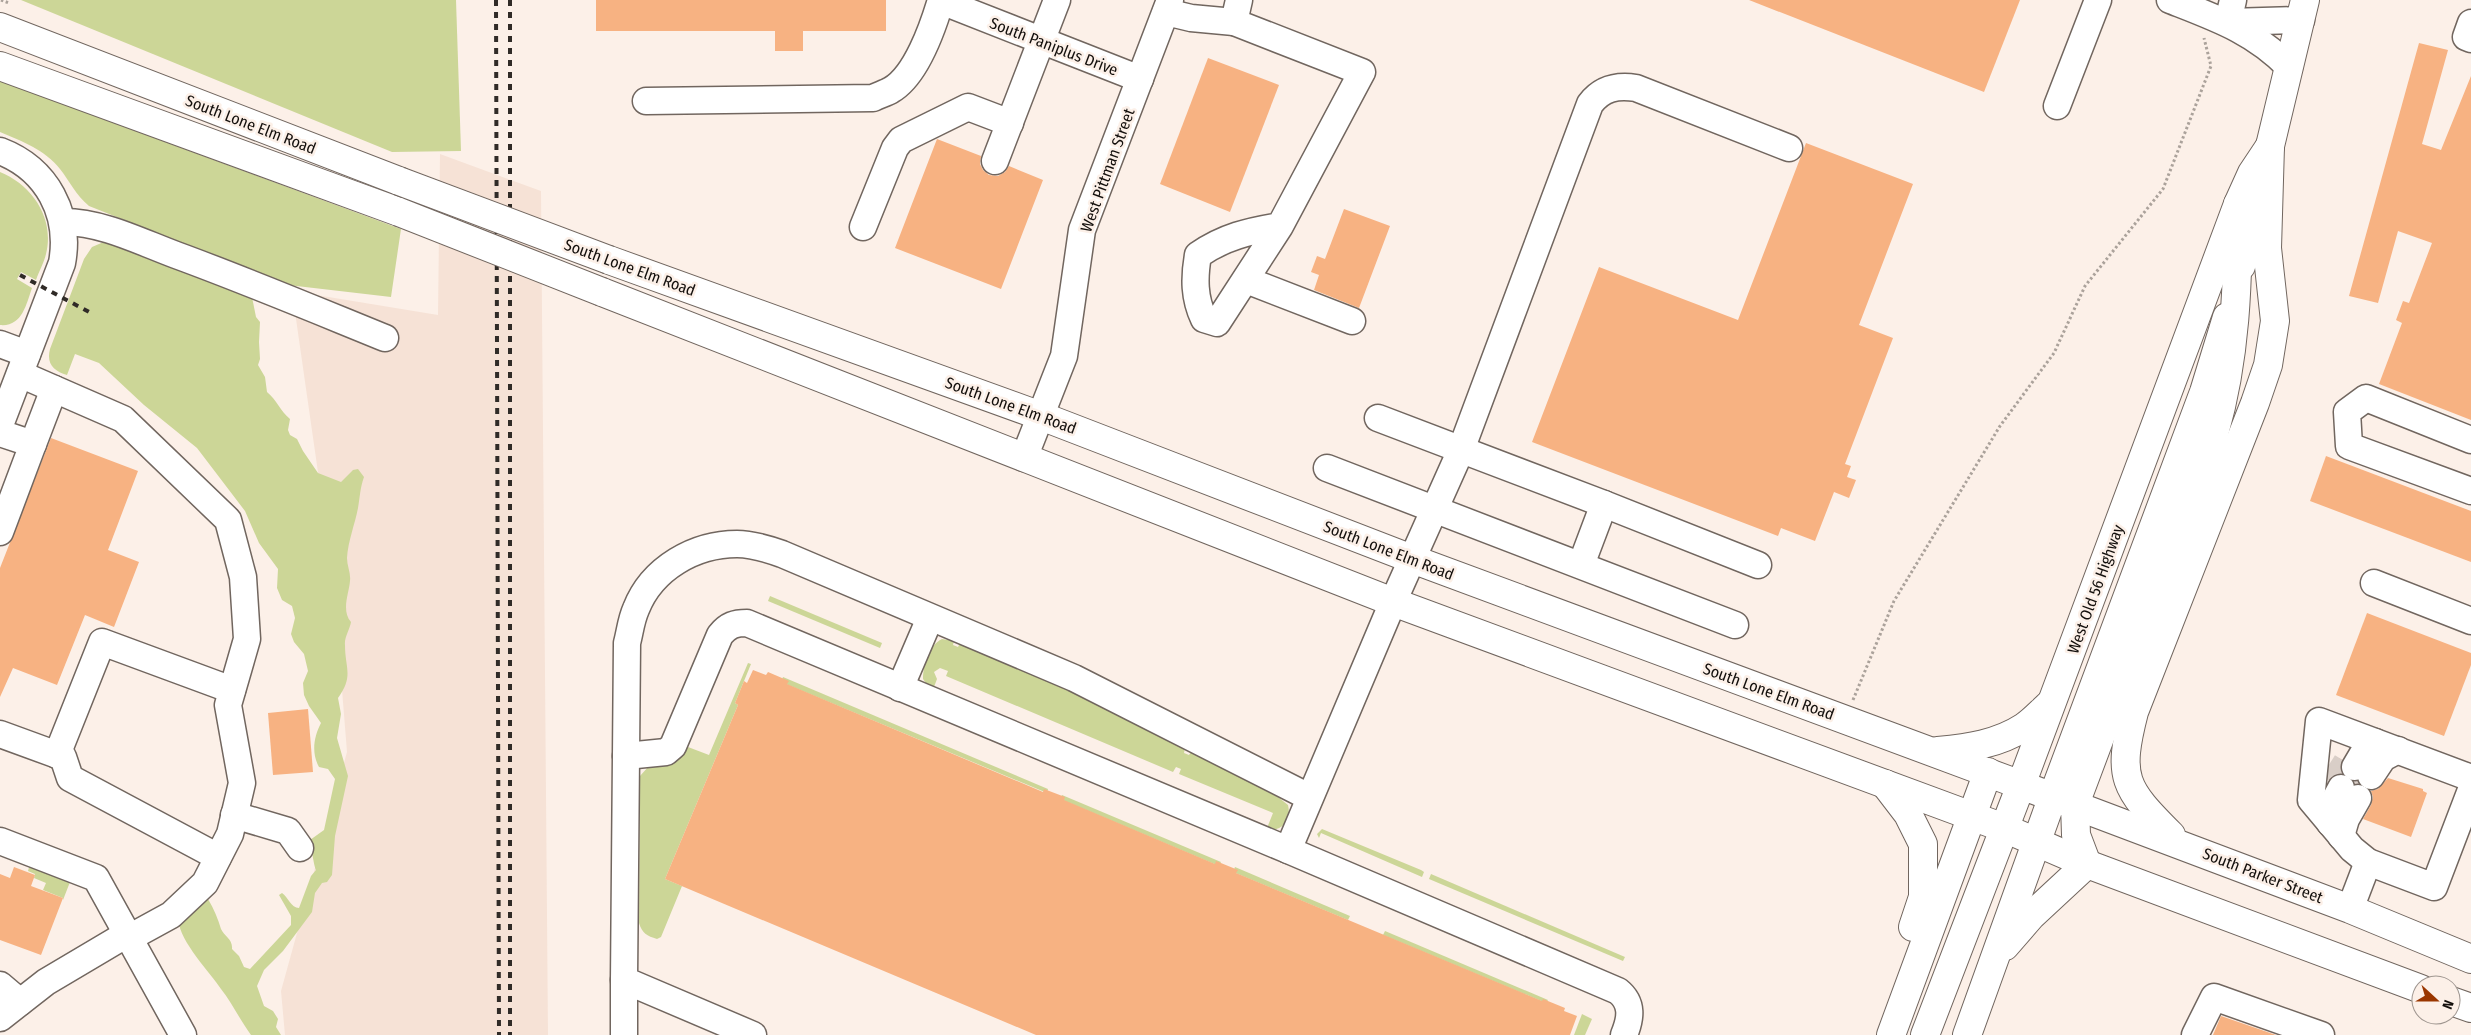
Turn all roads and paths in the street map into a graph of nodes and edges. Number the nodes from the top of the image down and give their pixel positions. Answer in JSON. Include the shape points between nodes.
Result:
{"nodes":[{"id":1,"x":1057,"y":0,"type":"edge"},
{"id":2,"x":2098,"y":0,"type":"edge"},
{"id":3,"x":2170,"y":0,"type":"edge"},
{"id":4,"x":941,"y":1,"type":"edge"},
{"id":5,"x":1168,"y":6,"type":"edge"},
{"id":6,"x":2304,"y":10,"type":"edge"},
{"id":7,"x":1237,"y":11,"type":"edge"},
{"id":8,"x":2224,"y":13,"type":"edge"},
{"id":9,"x":2471,"y":23,"type":"edge"},
{"id":10,"x":0,"y":27,"type":"edge"},
{"id":11,"x":2471,"y":39,"type":"edge"},
{"id":12,"x":1042,"y":41,"type":"junction"},
{"id":13,"x":0,"y":66,"type":"edge"},
{"id":14,"x":2290,"y":67,"type":"junction"},
{"id":15,"x":1140,"y":79,"type":"junction"},
{"id":16,"x":646,"y":101,"type":"dead end"},
{"id":17,"x":2057,"y":106,"type":"dead end"},
{"id":18,"x":1010,"y":123,"type":"junction"},
{"id":19,"x":2270,"y":146,"type":"junction"},
{"id":20,"x":1788,"y":148,"type":"dead end"},
{"id":21,"x":0,"y":151,"type":"edge"},
{"id":22,"x":995,"y":161,"type":"dead end"},
{"id":23,"x":2238,"y":204,"type":"junction"},
{"id":24,"x":64,"y":222,"type":"junction"},
{"id":25,"x":1280,"y":226,"type":"junction"},
{"id":26,"x":863,"y":227,"type":"dead end"},
{"id":27,"x":2238,"y":277,"type":"junction"},
{"id":28,"x":1246,"y":280,"type":"junction"},
{"id":29,"x":1352,"y":321,"type":"dead end"},
{"id":30,"x":386,"y":338,"type":"dead end"},
{"id":31,"x":0,"y":344,"type":"edge"},
{"id":32,"x":23,"y":364,"type":"junction"},
{"id":33,"x":54,"y":389,"type":"junction"},
{"id":34,"x":1041,"y":416,"type":"junction"},
{"id":35,"x":1378,"y":418,"type":"dead end"},
{"id":36,"x":0,"y":424,"type":"edge"},
{"id":37,"x":0,"y":433,"type":"edge"},
{"id":38,"x":2471,"y":440,"type":"edge"},
{"id":39,"x":33,"y":444,"type":"junction"},
{"id":40,"x":1462,"y":450,"type":"junction"},
{"id":41,"x":1024,"y":458,"type":"junction"},
{"id":42,"x":1327,"y":468,"type":"dead end"},
{"id":43,"x":2471,"y":491,"type":"edge"},
{"id":44,"x":1604,"y":504,"type":"junction"},
{"id":45,"x":1436,"y":509,"type":"junction"},
{"id":46,"x":0,"y":532,"type":"edge"},
{"id":47,"x":1412,"y":559,"type":"junction"},
{"id":48,"x":1580,"y":565,"type":"junction"},
{"id":49,"x":1758,"y":565,"type":"dead end"},
{"id":50,"x":2374,"y":583,"type":"dead end"},
{"id":51,"x":1393,"y":602,"type":"junction"},
{"id":52,"x":930,"y":618,"type":"junction"},
{"id":53,"x":2471,"y":620,"type":"edge"},
{"id":54,"x":1735,"y":625,"type":"dead end"},
{"id":55,"x":900,"y":688,"type":"junction"},
{"id":56,"x":232,"y":690,"type":"junction"},
{"id":57,"x":1853,"y":701,"type":"dead end"},
{"id":58,"x":2053,"y":701,"type":"junction"},
{"id":59,"x":0,"y":734,"type":"edge"},
{"id":60,"x":2382,"y":744,"type":"junction"},
{"id":61,"x":1933,"y":752,"type":"junction"},
{"id":62,"x":57,"y":755,"type":"junction"},
{"id":63,"x":626,"y":756,"type":"junction"},
{"id":64,"x":1988,"y":772,"type":"junction"},
{"id":65,"x":2471,"y":778,"type":"edge"},
{"id":66,"x":1885,"y":784,"type":"junction"},
{"id":67,"x":2021,"y":785,"type":"junction"},
{"id":68,"x":2471,"y":790,"type":"edge"},
{"id":69,"x":1309,"y":797,"type":"junction"},
{"id":70,"x":2064,"y":800,"type":"junction"},
{"id":71,"x":234,"y":815,"type":"junction"},
{"id":72,"x":1972,"y":817,"type":"junction"},
{"id":73,"x":2333,"y":826,"type":"junction"},
{"id":74,"x":2004,"y":828,"type":"junction"},
{"id":75,"x":0,"y":841,"type":"edge"},
{"id":76,"x":2037,"y":841,"type":"junction"},
{"id":77,"x":2180,"y":843,"type":"junction"},
{"id":78,"x":300,"y":848,"type":"dead end"},
{"id":79,"x":1288,"y":850,"type":"junction"},
{"id":80,"x":218,"y":857,"type":"junction"},
{"id":81,"x":2368,"y":862,"type":"junction"},
{"id":82,"x":2087,"y":864,"type":"junction"},
{"id":83,"x":2350,"y":909,"type":"junction"},
{"id":84,"x":128,"y":936,"type":"junction"},
{"id":85,"x":1994,"y":959,"type":"junction"},
{"id":86,"x":2471,"y":959,"type":"edge"},
{"id":87,"x":624,"y":980,"type":"junction"},
{"id":88,"x":0,"y":985,"type":"edge"},
{"id":89,"x":2411,"y":985,"type":"edge"},
{"id":90,"x":20,"y":1002,"type":"junction"},
{"id":91,"x":0,"y":1018,"type":"edge"},
{"id":92,"x":183,"y":1035,"type":"edge"},
{"id":93,"x":624,"y":1035,"type":"edge"},
{"id":94,"x":753,"y":1035,"type":"edge"},
{"id":95,"x":1624,"y":1035,"type":"edge"},
{"id":96,"x":1873,"y":1035,"type":"edge"},
{"id":97,"x":1891,"y":1035,"type":"edge"},
{"id":98,"x":1925,"y":1035,"type":"edge"},
{"id":99,"x":1967,"y":1035,"type":"edge"},
{"id":100,"x":2195,"y":1035,"type":"edge"},
{"id":101,"x":2321,"y":1035,"type":"edge"}],
"edges":[{"from":1,"to":12,"type":"street"},
{"from":2,"to":17,"type":"street"},
{"from":3,"to":8,"type":"street"},
{"from":4,"to":12,"type":"street","name":"South Paniplus Drive"},
{"from":4,"to":16,"type":"street","via":[[920,53],[907,75],[892,89],[873,98]]},
{"from":5,"to":7,"type":"street","via":[[1190,18]]},
{"from":5,"to":15,"type":"street","name":"West Pittman Street"},
{"from":6,"to":8,"type":"street"},
{"from":6,"to":14,"type":"main road","name":"West Old 56 Highway"},
{"from":7,"to":25,"type":"street","via":[[1362,72]]},
{"from":8,"to":14,"type":"street"},
{"from":8,"to":57,"type":"path","via":[[2204,38],[2211,66],[2163,189],[2085,286],[2054,353],[2000,426],[1969,477],[1894,601]]},
{"from":9,"to":11,"type":"street","via":[[2466,37]]},
{"from":10,"to":34,"type":"main road","name":"South Lone Elm Road","bridge":true,"via":[[609,260]]},
{"from":12,"to":15,"type":"street","name":"South Paniplus Drive"},
{"from":12,"to":18,"type":"street"},
{"from":13,"to":41,"type":"main road","name":"South Lone Elm Road","bridge":true,"via":[[399,212]]},
{"from":14,"to":19,"type":"main road","name":"West Old 56 Highway"},
{"from":15,"to":34,"type":"street","name":"West Pittman Street","via":[[1082,230],[1064,356]]},
{"from":18,"to":22,"type":"street"},
{"from":18,"to":26,"type":"street","via":[[968,107],[901,140]]},
{"from":19,"to":23,"type":"main road","name":"West Old 56 Highway","via":[[2252,173]]},
{"from":19,"to":27,"type":"main road","name":"West Old 56 Highway","via":[[2258,208]]},
{"from":19,"to":77,"type":"main road","via":[[2267,248],[2275,322],[2268,365],[2256,404],[2134,712],[2125,747],[2124,765],[2129,787],[2142,806]]},
{"from":20,"to":40,"type":"street","via":[[1636,88],[1612,88],[1598,95],[1587,112]]},
{"from":21,"to":24,"type":"street","via":[[31,169],[46,186]]},
{"from":23,"to":27,"type":"main road"},
{"from":23,"to":58,"type":"main road","name":"West Old 56 Highway"},
{"from":24,"to":30,"type":"street","via":[[79,222],[122,234]]},
{"from":24,"to":32,"type":"street","via":[[62,263]]},
{"from":25,"to":28,"type":"street"},
{"from":25,"to":28,"type":"street","via":[[1246,231],[1216,243],[1198,255],[1194,276],[1197,306],[1204,320],[1217,323]]},
{"from":27,"to":70,"type":"main road","name":"West Old 56 Highway","via":[[2204,392]]},
{"from":28,"to":29,"type":"street"},
{"from":31,"to":32,"type":"street"},
{"from":32,"to":33,"type":"street"},
{"from":32,"to":36,"type":"street"},
{"from":33,"to":39,"type":"street"},
{"from":33,"to":56,"type":"street","via":[[123,419],[228,520],[243,577],[248,639]]},
{"from":34,"to":41,"type":"street","name":"West Pittman Street"},
{"from":34,"to":47,"type":"main road","name":"South Lone Elm Road"},
{"from":35,"to":40,"type":"street"},
{"from":37,"to":39,"type":"street"},
{"from":38,"to":43,"type":"street","via":[[2366,398],[2347,412],[2349,446]]},
{"from":39,"to":46,"type":"street"},
{"from":40,"to":44,"type":"street"},
{"from":40,"to":45,"type":"street"},
{"from":41,"to":51,"type":"main road","name":"South Lone Elm Road"},
{"from":42,"to":45,"type":"street"},
{"from":44,"to":48,"type":"street"},
{"from":44,"to":49,"type":"street"},
{"from":45,"to":47,"type":"street"},
{"from":45,"to":48,"type":"street"},
{"from":47,"to":51,"type":"street"},
{"from":47,"to":61,"type":"main road","name":"South Lone Elm Road"},
{"from":48,"to":54,"type":"street"},
{"from":50,"to":53,"type":"street"},
{"from":51,"to":66,"type":"main road","name":"South Lone Elm Road"},
{"from":51,"to":69,"type":"street"},
{"from":52,"to":55,"type":"street"},
{"from":52,"to":63,"type":"street","via":[[763,548],[738,544],[716,546],[680,558],[647,590],[631,624],[627,643]]},
{"from":52,"to":69,"type":"street","via":[[1089,685]]},
{"from":55,"to":63,"type":"street","via":[[748,623],[736,623],[720,635],[673,746],[666,752]]},
{"from":55,"to":79,"type":"street"},
{"from":56,"to":62,"type":"street","via":[[102,642]]},
{"from":56,"to":71,"type":"street","via":[[228,705],[242,783]]},
{"from":58,"to":61,"type":"main road","via":[[2024,727],[1999,739],[1973,748]]},
{"from":58,"to":67,"type":"main road","name":"West Old 56 Highway"},
{"from":59,"to":62,"type":"street"},
{"from":60,"to":65,"type":"street"},
{"from":60,"to":73,"type":"street","via":[[2383,758],[2325,798]]},
{"from":60,"to":73,"type":"street","via":[[2319,721],[2312,800]]},
{"from":61,"to":64,"type":"main road","name":"South Lone Elm Road"},
{"from":62,"to":80,"type":"street","via":[[63,757],[70,778]]},
{"from":63,"to":87,"type":"street"},
{"from":64,"to":67,"type":"main road","name":"South Lone Elm Road"},
{"from":64,"to":72,"type":"main road"},
{"from":66,"to":72,"type":"main road","name":"South Lone Elm Road"},
{"from":66,"to":96,"type":"main road","via":[[1908,814],[1923,844],[1923,898]]},
{"from":67,"to":70,"type":"main road","name":"South Lone Elm Road"},
{"from":67,"to":74,"type":"main road","name":"West Old 56 Highway"},
{"from":68,"to":81,"type":"street","via":[[2434,887]]},
{"from":69,"to":79,"type":"street"},
{"from":70,"to":76,"type":"main road","name":"West Old 56 Highway"},
{"from":70,"to":77,"type":"main road","name":"South Parker Street"},
{"from":70,"to":82,"type":"main road"},
{"from":71,"to":78,"type":"street","via":[[288,831]]},
{"from":71,"to":80,"type":"street","via":[[230,834]]},
{"from":72,"to":74,"type":"main road","name":"South Lone Elm Road"},
{"from":72,"to":97,"type":"main road"},
{"from":73,"to":81,"type":"street"},
{"from":74,"to":76,"type":"main road","name":"South Lone Elm Road"},
{"from":74,"to":98,"type":"main road","name":"West Old 56 Highway"},
{"from":75,"to":84,"type":"street","via":[[96,878]]},
{"from":76,"to":82,"type":"main road"},
{"from":76,"to":85,"type":"main road","name":"West Old 56 Highway"},
{"from":77,"to":83,"type":"main road","name":"South Parker Street"},
{"from":79,"to":95,"type":"street","via":[[1618,991],[1629,1005],[1630,1015]]},
{"from":80,"to":84,"type":"street","via":[[205,883],[171,915]]},
{"from":81,"to":83,"type":"street"},
{"from":82,"to":85,"type":"main road","via":[[2031,916]]},
{"from":82,"to":89,"type":"main road"},
{"from":83,"to":86,"type":"main road","name":"South Parker Street"},
{"from":84,"to":90,"type":"street","via":[[46,982]]},
{"from":84,"to":92,"type":"street"},
{"from":85,"to":99,"type":"main road","name":"West Old 56 Highway"},
{"from":87,"to":93,"type":"street"},
{"from":87,"to":94,"type":"street"},
{"from":88,"to":90,"type":"street"},
{"from":90,"to":91,"type":"street"},
{"from":100,"to":101,"type":"street","via":[[2214,997]]}]}
